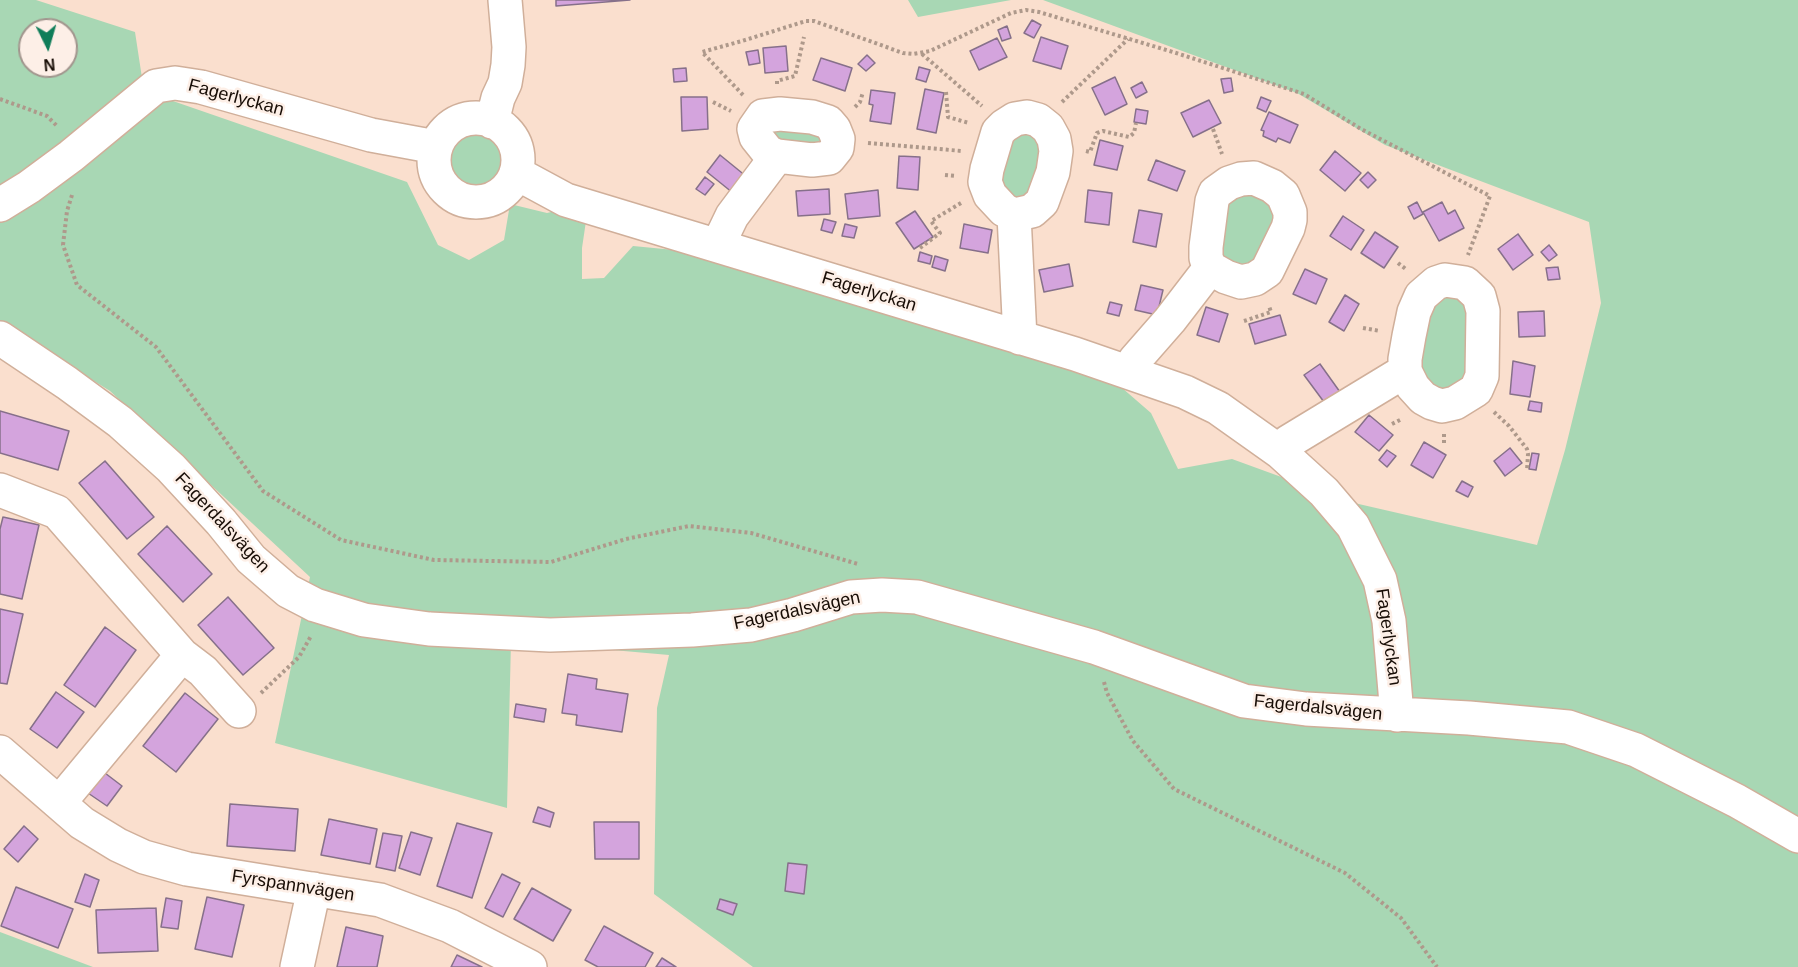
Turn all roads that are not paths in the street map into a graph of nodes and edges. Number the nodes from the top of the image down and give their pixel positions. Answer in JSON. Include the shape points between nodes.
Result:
{"nodes":[{"id":1,"x":505,"y":0,"type":"edge"},
{"id":2,"x":492,"y":122,"type":"junction"},
{"id":3,"x":436,"y":147,"type":"junction"},
{"id":4,"x":777,"y":156,"type":"junction"},
{"id":5,"x":516,"y":173,"type":"junction"},
{"id":6,"x":0,"y":205,"type":"edge"},
{"id":7,"x":1014,"y":215,"type":"junction"},
{"id":8,"x":718,"y":245,"type":"junction"},
{"id":9,"x":1210,"y":268,"type":"dead end"},
{"id":10,"x":0,"y":338,"type":"edge"},
{"id":11,"x":1020,"y":338,"type":"junction"},
{"id":12,"x":1405,"y":371,"type":"junction"},
{"id":13,"x":1130,"y":372,"type":"junction"},
{"id":14,"x":1280,"y":452,"type":"junction"},
{"id":15,"x":0,"y":490,"type":"edge"},
{"id":16,"x":182,"y":655,"type":"junction"},
{"id":17,"x":239,"y":711,"type":"road end"},
{"id":18,"x":1397,"y":715,"type":"junction"},
{"id":19,"x":0,"y":752,"type":"edge"},
{"id":20,"x":59,"y":803,"type":"junction"},
{"id":21,"x":1798,"y":836,"type":"edge"},
{"id":22,"x":314,"y":889,"type":"junction"},
{"id":23,"x":297,"y":967,"type":"edge"},
{"id":24,"x":530,"y":967,"type":"edge"}],
"edges":[{"from":1,"to":2,"type":"street","via":[[508,65]]},
{"from":2,"to":3,"type":"street","via":[[481,118],[458,122],[448,128]]},
{"from":2,"to":5,"type":"street","via":[[514,142],[518,157]]},
{"from":3,"to":5,"type":"street","via":[[436,173],[442,185],[463,200],[489,200],[500,194]]},
{"from":3,"to":6,"type":"street","name":"Fagerlyckan","via":[[370,135],[175,83],[156,87],[71,156]]},
{"from":4,"to":4,"type":"street","via":[[829,158],[838,140],[834,129],[828,122],[812,117],[771,115],[757,123],[754,133]]},
{"from":4,"to":8,"type":"street","via":[[732,216]]},
{"from":5,"to":8,"type":"street","name":"Fagerlyckan","via":[[566,200]]},
{"from":7,"to":7,"type":"street","via":[[1032,211],[1042,202],[1053,172],[1048,134],[1022,117],[998,137],[987,169],[987,188],[998,205]]},
{"from":7,"to":11,"type":"street"},
{"from":8,"to":11,"type":"street","name":"Fagerlyckan"},
{"from":9,"to":13,"type":"street","via":[[1135,360]]},
{"from":10,"to":18,"type":"street","name":"Fagerdalsvägen","via":[[120,422],[171,468],[251,559],[288,591],[324,608],[364,620],[429,629],[550,635],[692,630],[751,625],[851,597],[917,597],[1094,647],[1244,700]]},
{"from":11,"to":13,"type":"street","name":"Fagerlyckan"},
{"from":12,"to":12,"type":"street","via":[[1420,296],[1445,280],[1465,282],[1479,296],[1483,311],[1482,376],[1476,390],[1449,406],[1432,404],[1413,387]]},
{"from":12,"to":14,"type":"street","via":[[1288,442]]},
{"from":13,"to":14,"type":"street","name":"Fagerlyckan","via":[[1218,408]]},
{"from":14,"to":18,"type":"street","name":"Fagerlyckan","via":[[1324,492],[1353,526],[1380,580],[1389,621]]},
{"from":15,"to":16,"type":"street","via":[[57,512]]},
{"from":16,"to":17,"type":"street","via":[[203,671]]},
{"from":16,"to":20,"type":"street"},
{"from":18,"to":21,"type":"street","name":"Fagerdalsvägen","via":[[1568,727],[1636,750]]},
{"from":19,"to":20,"type":"street","name":"Fyrspannvägen"},
{"from":20,"to":22,"type":"street","name":"Fyrspannvägen","via":[[92,829],[144,856],[188,869]]},
{"from":22,"to":23,"type":"street"},
{"from":22,"to":24,"type":"street","name":"Fyrspannvägen","via":[[380,900],[450,926]]}]}
